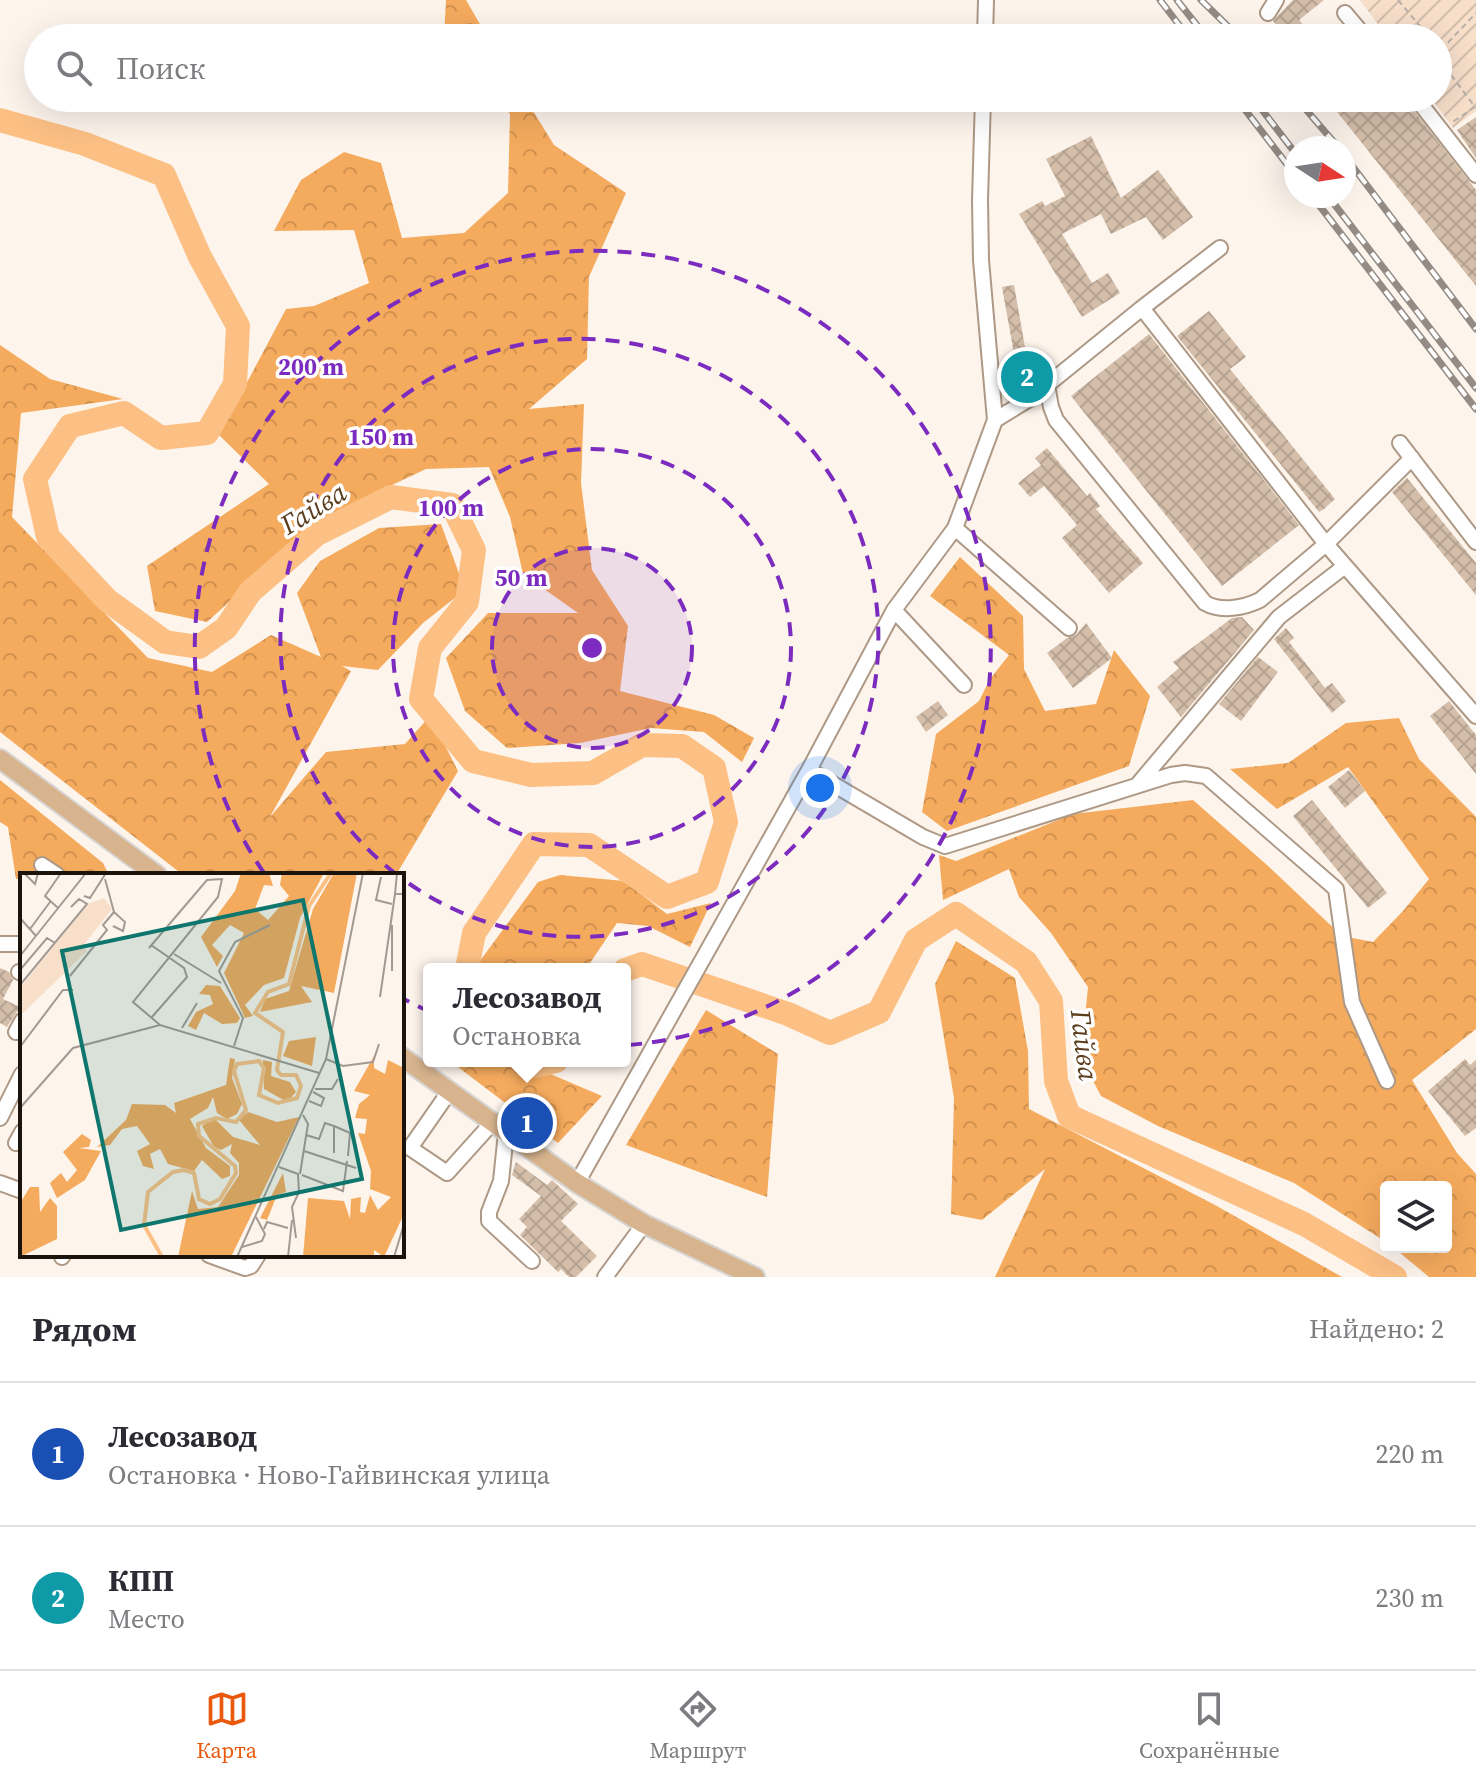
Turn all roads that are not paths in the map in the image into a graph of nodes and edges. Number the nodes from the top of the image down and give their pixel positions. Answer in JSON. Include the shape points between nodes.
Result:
{"nodes":[{"id":1,"x":986,"y":0,"type":"edge"},
{"id":2,"x":1345,"y":13,"type":"dead end"},
{"id":3,"x":985,"y":24,"type":"edge"},
{"id":4,"x":1354,"y":24,"type":"edge"},
{"id":5,"x":983,"y":112,"type":"edge"},
{"id":6,"x":1428,"y":112,"type":"edge"},
{"id":7,"x":1476,"y":175,"type":"edge"},
{"id":8,"x":1220,"y":248,"type":"dead end"},
{"id":9,"x":1142,"y":308,"type":"junction"},
{"id":10,"x":1047,"y":385,"type":"junction"},
{"id":11,"x":995,"y":420,"type":"junction"},
{"id":12,"x":1400,"y":443,"type":"dead end"},
{"id":13,"x":1412,"y":458,"type":"junction"},
{"id":14,"x":955,"y":528,"type":"junction"},
{"id":15,"x":1476,"y":542,"type":"edge"},
{"id":16,"x":1326,"y":544,"type":"junction"},
{"id":17,"x":1345,"y":566,"type":"junction"},
{"id":18,"x":894,"y":610,"type":"junction"},
{"id":19,"x":1069,"y":628,"type":"dead end"},
{"id":20,"x":964,"y":685,"type":"dead end"},
{"id":21,"x":1476,"y":716,"type":"edge"},
{"id":22,"x":0,"y":759,"type":"edge"},
{"id":23,"x":809,"y":770,"type":"junction"},
{"id":24,"x":1139,"y":784,"type":"junction"},
{"id":25,"x":42,"y":865,"type":"dead end"},
{"id":26,"x":149,"y":872,"type":"edge"},
{"id":27,"x":54,"y":873,"type":"edge"},
{"id":28,"x":404,"y":1058,"type":"edge"},
{"id":29,"x":20,"y":1078,"type":"edge"},
{"id":30,"x":1387,"y":1081,"type":"dead end"},
{"id":31,"x":449,"y":1092,"type":"junction"},
{"id":32,"x":0,"y":1118,"type":"edge"},
{"id":33,"x":499,"y":1128,"type":"junction"},
{"id":34,"x":0,"y":1183,"type":"edge"},
{"id":35,"x":577,"y":1183,"type":"junction"},
{"id":36,"x":20,"y":1190,"type":"edge"},
{"id":37,"x":644,"y":1224,"type":"junction"},
{"id":38,"x":216,"y":1257,"type":"edge"},
{"id":39,"x":257,"y":1257,"type":"edge"},
{"id":40,"x":532,"y":1261,"type":"dead end"},
{"id":41,"x":605,"y":1277,"type":"edge"},
{"id":42,"x":755,"y":1277,"type":"edge"}],
"edges":[{"from":1,"to":3,"type":"street"},
{"from":2,"to":4,"type":"street"},
{"from":5,"to":11,"type":"street","via":[[981,260]]},
{"from":6,"to":7,"type":"street"},
{"from":8,"to":9,"type":"street"},
{"from":9,"to":10,"type":"street"},
{"from":9,"to":16,"type":"street"},
{"from":10,"to":11,"type":"street"},
{"from":10,"to":16,"type":"street","via":[[1056,420],[1211,606],[1251,605]]},
{"from":11,"to":14,"type":"street"},
{"from":12,"to":13,"type":"street"},
{"from":13,"to":15,"type":"street"},
{"from":13,"to":16,"type":"street"},
{"from":14,"to":18,"type":"street"},
{"from":14,"to":19,"type":"street"},
{"from":16,"to":17,"type":"street"},
{"from":17,"to":21,"type":"street"},
{"from":17,"to":24,"type":"street","via":[[1279,617]]},
{"from":18,"to":20,"type":"street"},
{"from":18,"to":23,"type":"street"},
{"from":22,"to":26,"type":"main road"},
{"from":23,"to":24,"type":"street","via":[[945,846]]},
{"from":23,"to":35,"type":"street"},
{"from":24,"to":30,"type":"street","via":[[1185,773],[1206,776],[1336,889],[1352,1002]]},
{"from":25,"to":27,"type":"street"},
{"from":28,"to":31,"type":"main road"},
{"from":29,"to":32,"type":"street"},
{"from":31,"to":33,"type":"main road"},
{"from":31,"to":33,"type":"street","via":[[410,1148],[447,1173]]},
{"from":33,"to":35,"type":"main road"},
{"from":33,"to":40,"type":"street","via":[[501,1181],[489,1221]]},
{"from":34,"to":36,"type":"street"},
{"from":35,"to":37,"type":"main road"},
{"from":37,"to":41,"type":"street"},
{"from":37,"to":42,"type":"main road"},
{"from":38,"to":39,"type":"street","via":[[245,1268]]}]}
